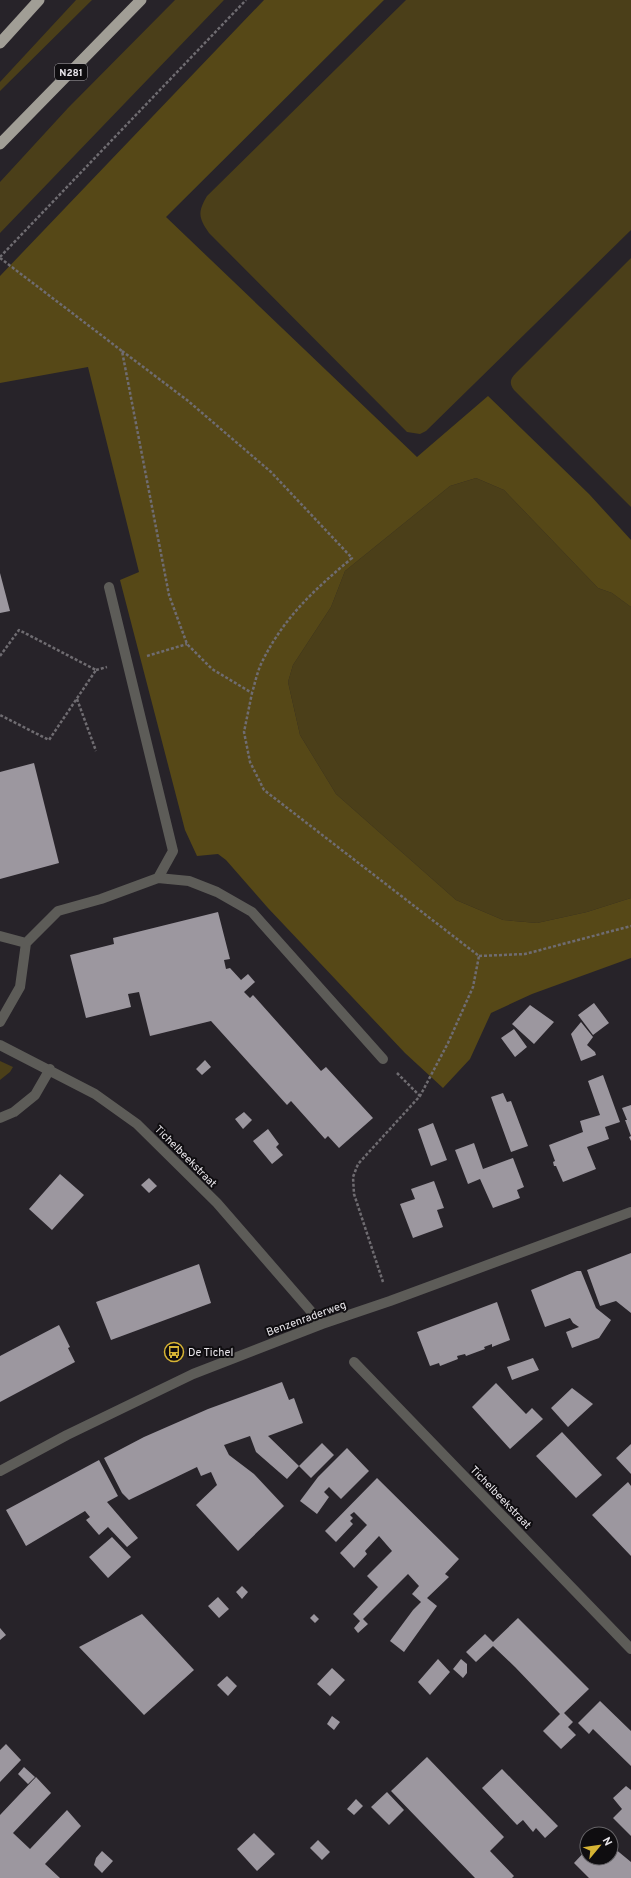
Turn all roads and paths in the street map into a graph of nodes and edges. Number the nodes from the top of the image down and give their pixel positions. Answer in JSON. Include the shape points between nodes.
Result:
{"nodes":[{"id":1,"x":39,"y":0,"type":"edge"},
{"id":2,"x":142,"y":0,"type":"edge"},
{"id":3,"x":246,"y":0,"type":"edge"},
{"id":4,"x":0,"y":43,"type":"edge"},
{"id":5,"x":0,"y":144,"type":"edge"},
{"id":6,"x":0,"y":258,"type":"edge"},
{"id":7,"x":122,"y":351,"type":"junction"},
{"id":8,"x":109,"y":587,"type":"dead end"},
{"id":9,"x":0,"y":656,"type":"edge"},
{"id":10,"x":252,"y":693,"type":"junction"},
{"id":11,"x":77,"y":699,"type":"junction"},
{"id":12,"x":0,"y":715,"type":"edge"},
{"id":13,"x":96,"y":751,"type":"dead end"},
{"id":14,"x":158,"y":878,"type":"junction"},
{"id":15,"x":631,"y":926,"type":"edge"},
{"id":16,"x":0,"y":936,"type":"edge"},
{"id":17,"x":26,"y":943,"type":"junction"},
{"id":18,"x":479,"y":956,"type":"junction"},
{"id":19,"x":0,"y":1022,"type":"edge"},
{"id":20,"x":0,"y":1045,"type":"edge"},
{"id":21,"x":383,"y":1059,"type":"joint"},
{"id":22,"x":50,"y":1069,"type":"junction"},
{"id":23,"x":420,"y":1096,"type":"junction"},
{"id":24,"x":0,"y":1118,"type":"edge"},
{"id":25,"x":631,"y":1212,"type":"edge"},
{"id":26,"x":390,"y":1301,"type":"junction"},
{"id":27,"x":322,"y":1324,"type":"junction"},
{"id":28,"x":354,"y":1362,"type":"dead end"},
{"id":29,"x":0,"y":1471,"type":"edge"},
{"id":30,"x":631,"y":1649,"type":"edge"}],
"edges":[{"from":1,"to":4,"type":"highway"},
{"from":2,"to":5,"type":"highway","number":"N281"},
{"from":3,"to":6,"type":"path"},
{"from":6,"to":7,"type":"path"},
{"from":7,"to":10,"type":"path","via":[[169,595],[187,644],[212,669]]},
{"from":7,"to":10,"type":"path","via":[[187,400],[271,472],[352,558],[301,603],[284,624],[261,664]]},
{"from":8,"to":14,"type":"street","via":[[173,851]]},
{"from":9,"to":11,"type":"path","via":[[19,630],[96,670]]},
{"from":10,"to":18,"type":"path","via":[[244,732],[250,762],[264,790]]},
{"from":11,"to":12,"type":"path","via":[[49,740]]},
{"from":11,"to":13,"type":"path"},
{"from":14,"to":17,"type":"street","via":[[101,899],[58,911]]},
{"from":14,"to":21,"type":"street","via":[[189,881],[217,892],[252,912]]},
{"from":15,"to":18,"type":"path","via":[[526,954]]},
{"from":16,"to":17,"type":"street"},
{"from":17,"to":19,"type":"street","via":[[20,987]]},
{"from":18,"to":23,"type":"path","via":[[473,987],[448,1043]]},
{"from":20,"to":22,"type":"street","name":"Tichelbeekstraat"},
{"from":21,"to":23,"type":"path"},
{"from":22,"to":24,"type":"street","via":[[35,1095],[14,1112]]},
{"from":22,"to":27,"type":"street","name":"Tichelbeekstraat","via":[[95,1094],[137,1124],[217,1203]]},
{"from":23,"to":26,"type":"path","via":[[358,1164],[353,1177],[354,1194]]},
{"from":25,"to":26,"type":"street","name":"Benzenraderweg"},
{"from":26,"to":27,"type":"street","name":"Benzenraderweg"},
{"from":27,"to":29,"type":"street","name":"Benzenraderweg","via":[[193,1374]]},
{"from":28,"to":30,"type":"street","name":"Tichelbeekstraat"}]}
